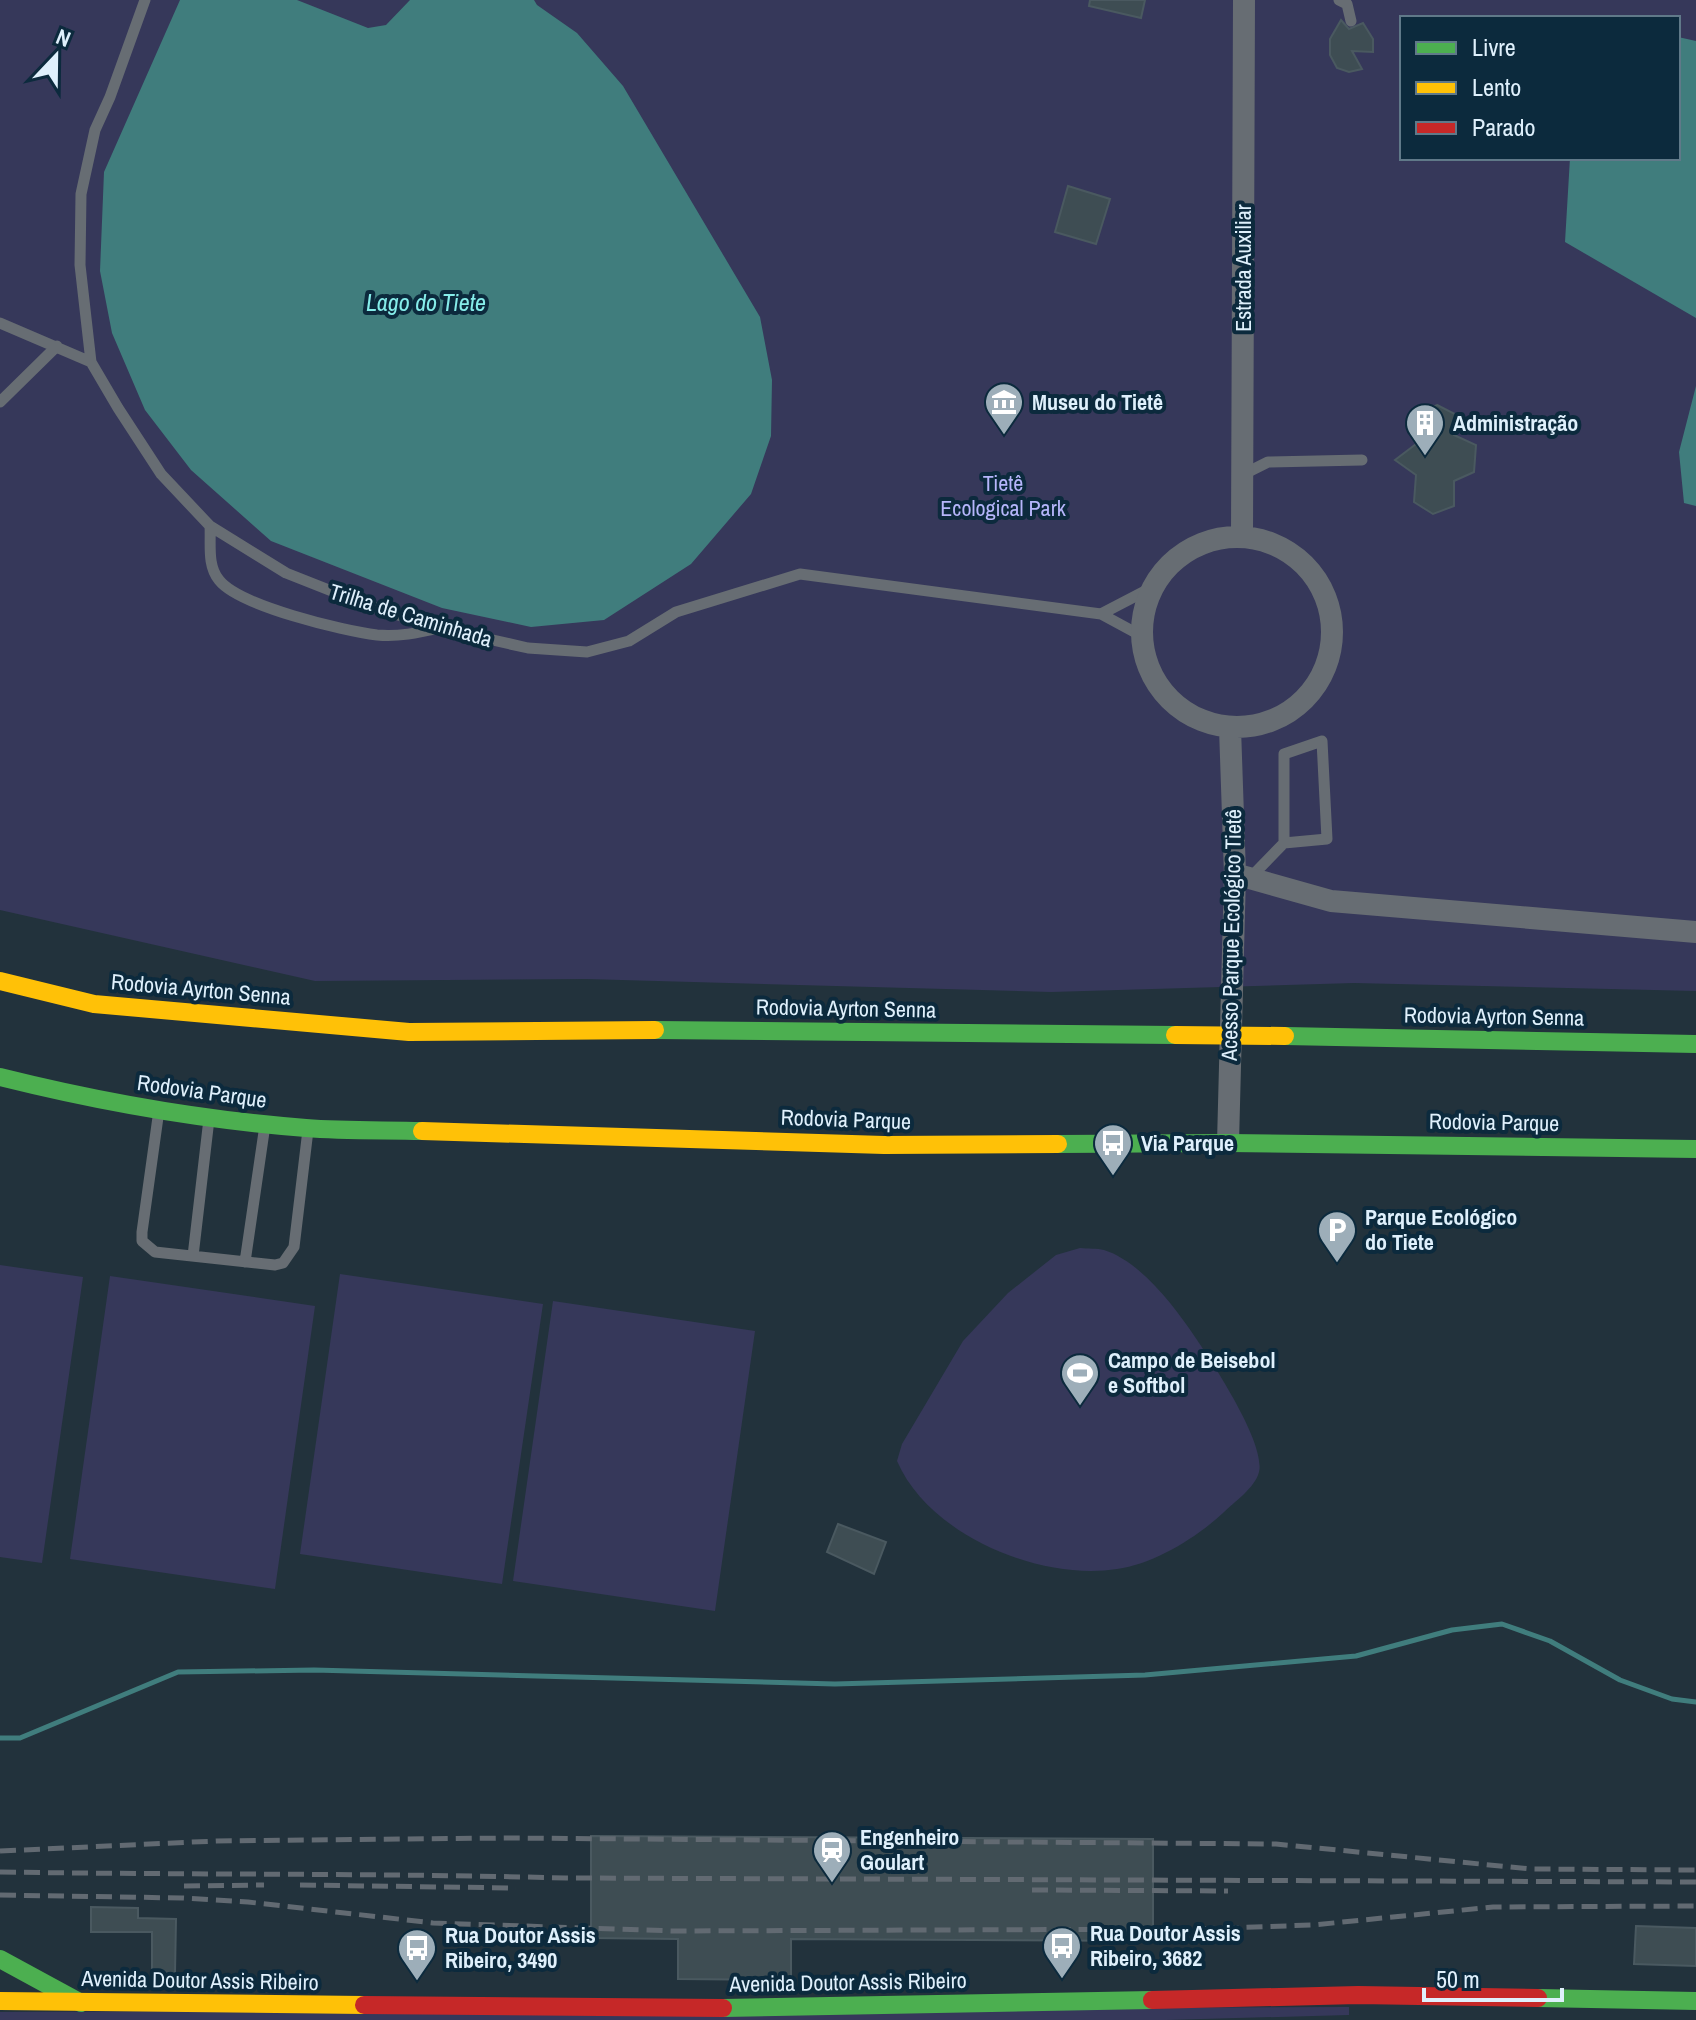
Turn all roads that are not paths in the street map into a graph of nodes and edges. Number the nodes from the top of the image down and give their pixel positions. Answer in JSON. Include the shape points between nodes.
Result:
{"nodes":[{"id":1,"x":145,"y":0,"type":"edge"},
{"id":2,"x":1244,"y":0,"type":"edge"},
{"id":3,"x":1339,"y":0,"type":"edge"},
{"id":4,"x":1351,"y":21,"type":"dead end"},
{"id":5,"x":0,"y":323,"type":"edge"},
{"id":6,"x":57,"y":346,"type":"junction"},
{"id":7,"x":91,"y":362,"type":"junction"},
{"id":8,"x":0,"y":402,"type":"edge"},
{"id":9,"x":1362,"y":460,"type":"dead end"},
{"id":10,"x":1241,"y":475,"type":"junction"},
{"id":11,"x":210,"y":526,"type":"junction"},
{"id":12,"x":1242,"y":536,"type":"junction"},
{"id":13,"x":1151,"y":588,"type":"junction"},
{"id":14,"x":1101,"y":614,"type":"junction"},
{"id":15,"x":439,"y":628,"type":"junction"},
{"id":16,"x":1138,"y":634,"type":"junction"},
{"id":17,"x":1230,"y":728,"type":"junction"},
{"id":18,"x":1284,"y":843,"type":"junction"},
{"id":19,"x":1242,"y":876,"type":"junction"},
{"id":20,"x":1696,"y":932,"type":"edge"},
{"id":21,"x":0,"y":981,"type":"edge"},
{"id":22,"x":1696,"y":1044,"type":"edge"},
{"id":23,"x":0,"y":1077,"type":"edge"},
{"id":24,"x":159,"y":1110,"type":"junction"},
{"id":25,"x":209,"y":1118,"type":"junction"},
{"id":26,"x":265,"y":1124,"type":"junction"},
{"id":27,"x":308,"y":1128,"type":"junction"},
{"id":28,"x":1228,"y":1143,"type":"junction"},
{"id":29,"x":1696,"y":1149,"type":"edge"},
{"id":30,"x":193,"y":1256,"type":"junction"},
{"id":31,"x":245,"y":1262,"type":"junction"},
{"id":32,"x":0,"y":1959,"type":"edge"},
{"id":33,"x":0,"y":2001,"type":"edge"},
{"id":34,"x":1696,"y":2001,"type":"edge"},
{"id":35,"x":81,"y":2003,"type":"junction"},
{"id":36,"x":691,"y":2014,"type":"edge"},
{"id":37,"x":860,"y":2014,"type":"edge"}],
"edges":[{"from":1,"to":7,"type":"lane","name":"Trilha de Caminhada","via":[[95,130],[81,194],[80,265]]},
{"from":2,"to":10,"type":"street","name":"Estrada Auxiliar"},
{"from":3,"to":4,"type":"lane","via":[[1347,4]]},
{"from":5,"to":6,"type":"lane"},
{"from":6,"to":7,"type":"lane"},
{"from":6,"to":8,"type":"lane"},
{"from":7,"to":11,"type":"lane","name":"Trilha de Caminhada","via":[[161,474]]},
{"from":9,"to":10,"type":"lane","via":[[1268,462]]},
{"from":10,"to":12,"type":"street","name":"Estrada Auxiliar"},
{"from":11,"to":15,"type":"lane","name":"Trilha de Caminhada","via":[[286,573]]},
{"from":11,"to":15,"type":"lane","via":[[211,565],[221,582],[248,599],[321,625],[378,635]]},
{"from":12,"to":13,"type":"street","via":[[1213,539],[1187,550]]},
{"from":12,"to":17,"type":"street","via":[[1285,549],[1317,579],[1333,620],[1331,654],[1318,685],[1295,709],[1264,724]]},
{"from":13,"to":14,"type":"lane"},
{"from":13,"to":16,"type":"street"},
{"from":14,"to":15,"type":"lane","name":"Trilha de Caminhada","via":[[800,574],[676,612],[629,641],[587,652],[528,648]]},
{"from":14,"to":16,"type":"lane","name":"Trilha de Caminhada"},
{"from":16,"to":17,"type":"street","via":[[1154,681],[1174,704],[1200,721]]},
{"from":17,"to":19,"type":"street","name":"Acesso Parque Ecológico Tietê"},
{"from":18,"to":18,"type":"lane","via":[[1284,754],[1322,741],[1327,839]]},
{"from":18,"to":19,"type":"lane"},
{"from":19,"to":20,"type":"street","via":[[1331,901]]},
{"from":19,"to":28,"type":"street","name":"Acesso Parque Ecológico Tietê"},
{"from":21,"to":22,"type":"main road","name":"Rodovia Ayrton Senna","bridge":true,"via":[[94,1004],[409,1032],[663,1030]]},
{"from":23,"to":24,"type":"main road","name":"Rodovia Parque"},
{"from":24,"to":25,"type":"main road","name":"Rodovia Parque"},
{"from":24,"to":30,"type":"lane","via":[[142,1241],[155,1252]]},
{"from":25,"to":26,"type":"main road","name":"Rodovia Parque"},
{"from":25,"to":30,"type":"lane"},
{"from":26,"to":27,"type":"main road","name":"Rodovia Parque"},
{"from":26,"to":31,"type":"lane"},
{"from":27,"to":28,"type":"main road","name":"Rodovia Parque","via":[[884,1145]]},
{"from":27,"to":31,"type":"lane","via":[[290,1256],[275,1265]]},
{"from":28,"to":29,"type":"main road","name":"Rodovia Parque"},
{"from":30,"to":31,"type":"lane"},
{"from":32,"to":35,"type":"main road"},
{"from":33,"to":35,"type":"main road","name":"Avenida Doutor Assis Ribeiro"},
{"from":34,"to":37,"type":"main road","name":"Avenida Doutor Assis Ribeiro","via":[[1358,1995]]},
{"from":35,"to":36,"type":"main road","name":"Avenida Doutor Assis Ribeiro"},
{"from":36,"to":37,"type":"main road","name":"Avenida Doutor Assis Ribeiro"}]}
